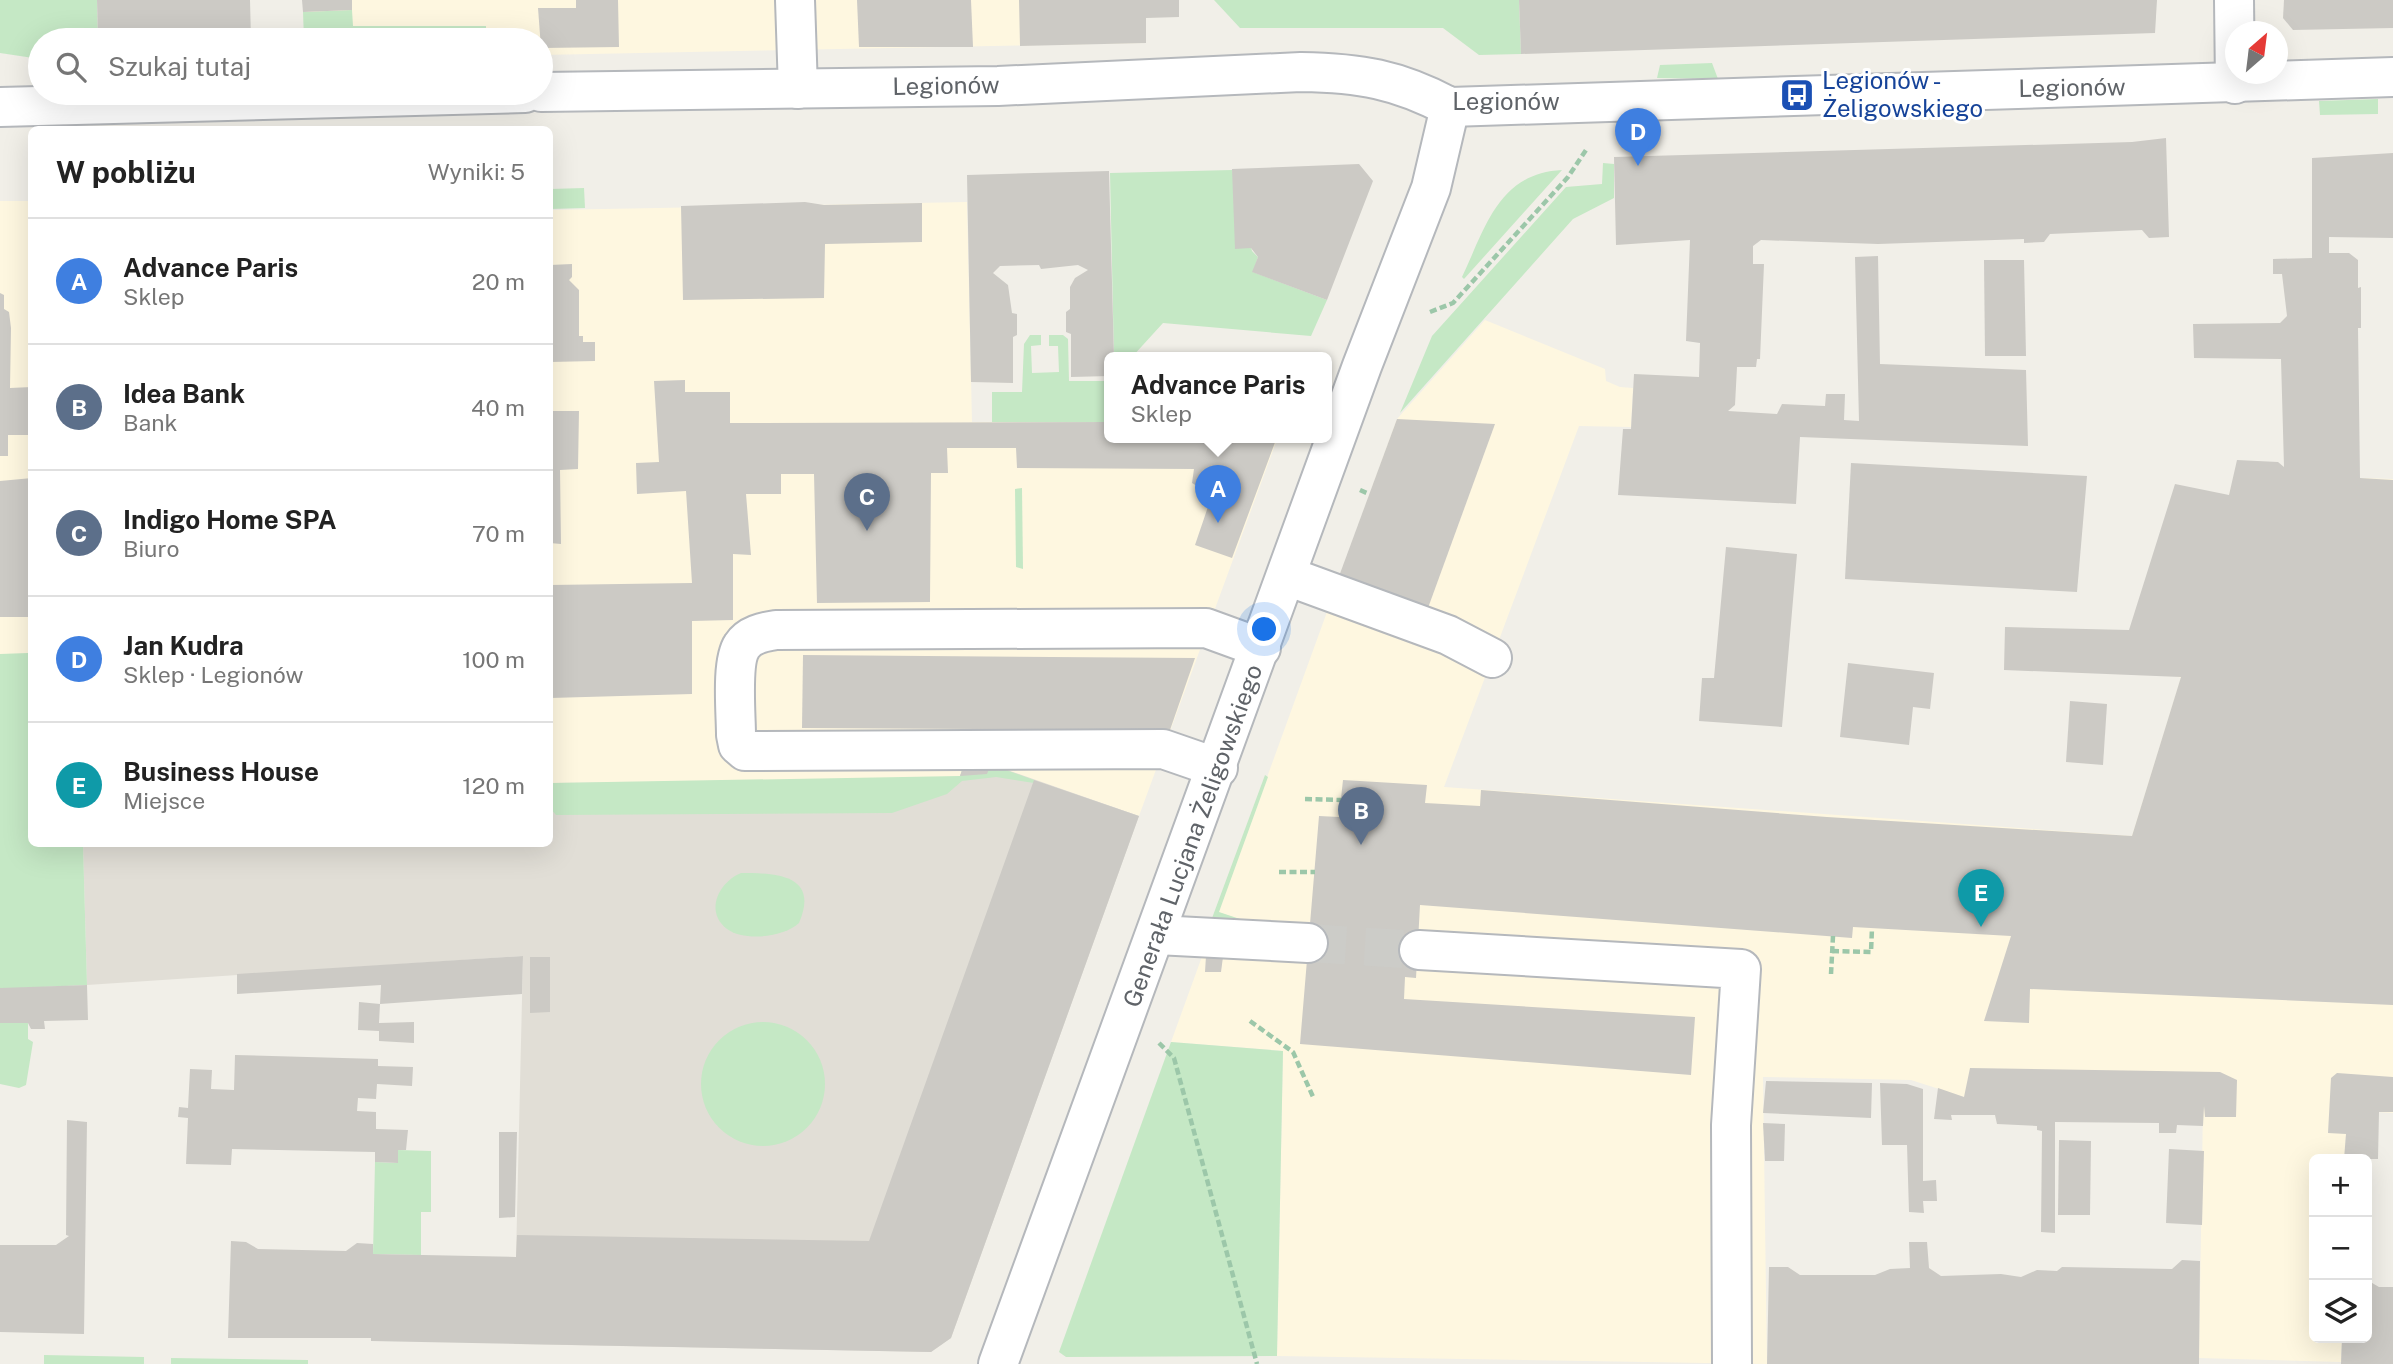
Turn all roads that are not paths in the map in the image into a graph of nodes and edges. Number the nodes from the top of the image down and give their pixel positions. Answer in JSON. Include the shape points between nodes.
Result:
{"nodes":[{"id":1,"x":795,"y":0,"type":"edge"},
{"id":2,"x":2234,"y":0,"type":"edge"},
{"id":3,"x":2234,"y":21,"type":"edge"},
{"id":4,"x":2393,"y":77,"type":"edge"},
{"id":5,"x":2288,"y":82,"type":"edge"},
{"id":6,"x":2235,"y":84,"type":"edge"},
{"id":7,"x":798,"y":89,"type":"junction"},
{"id":8,"x":553,"y":92,"type":"edge"},
{"id":9,"x":75,"y":105,"type":"edge"},
{"id":10,"x":0,"y":107,"type":"edge"},
{"id":11,"x":1450,"y":107,"type":"junction"},
{"id":12,"x":1287,"y":576,"type":"junction"},
{"id":13,"x":1261,"y":648,"type":"junction"},
{"id":14,"x":1492,"y":659,"type":"dead end"},
{"id":15,"x":1218,"y":768,"type":"junction"},
{"id":16,"x":1157,"y":935,"type":"junction"},
{"id":17,"x":1308,"y":943,"type":"tunnel mouth"},
{"id":18,"x":1419,"y":950,"type":"tunnel mouth"},
{"id":19,"x":998,"y":1364,"type":"edge"},
{"id":20,"x":1732,"y":1364,"type":"edge"}],
"edges":[{"from":1,"to":7,"type":"street"},
{"from":2,"to":3,"type":"street"},
{"from":4,"to":5,"type":"street","name":"Legionów"},
{"from":6,"to":11,"type":"street","name":"Legionów"},
{"from":7,"to":8,"type":"street","name":"Legionów"},
{"from":7,"to":11,"type":"street","name":"Legionów","via":[[1345,73],[1386,79]]},
{"from":9,"to":10,"type":"street"},
{"from":11,"to":12,"type":"street","name":"Generała Lucjana Żeligowskiego","via":[[1432,188]]},
{"from":12,"to":13,"type":"street","name":"Generała Lucjana Żeligowskiego"},
{"from":12,"to":14,"type":"street","via":[[1448,635]]},
{"from":13,"to":15,"type":"street","name":"Generała Lucjana Żeligowskiego"},
{"from":13,"to":15,"type":"street","via":[[1206,628],[776,630],[760,632],[746,641],[737,658],[736,735],[745,751],[1163,749]]},
{"from":15,"to":16,"type":"street","name":"Generała Lucjana Żeligowskiego"},
{"from":16,"to":17,"type":"street"},
{"from":16,"to":19,"type":"street","name":"Generała Lucjana Żeligowskiego"},
{"from":18,"to":20,"type":"street","via":[[1741,969],[1731,1125]]}]}
